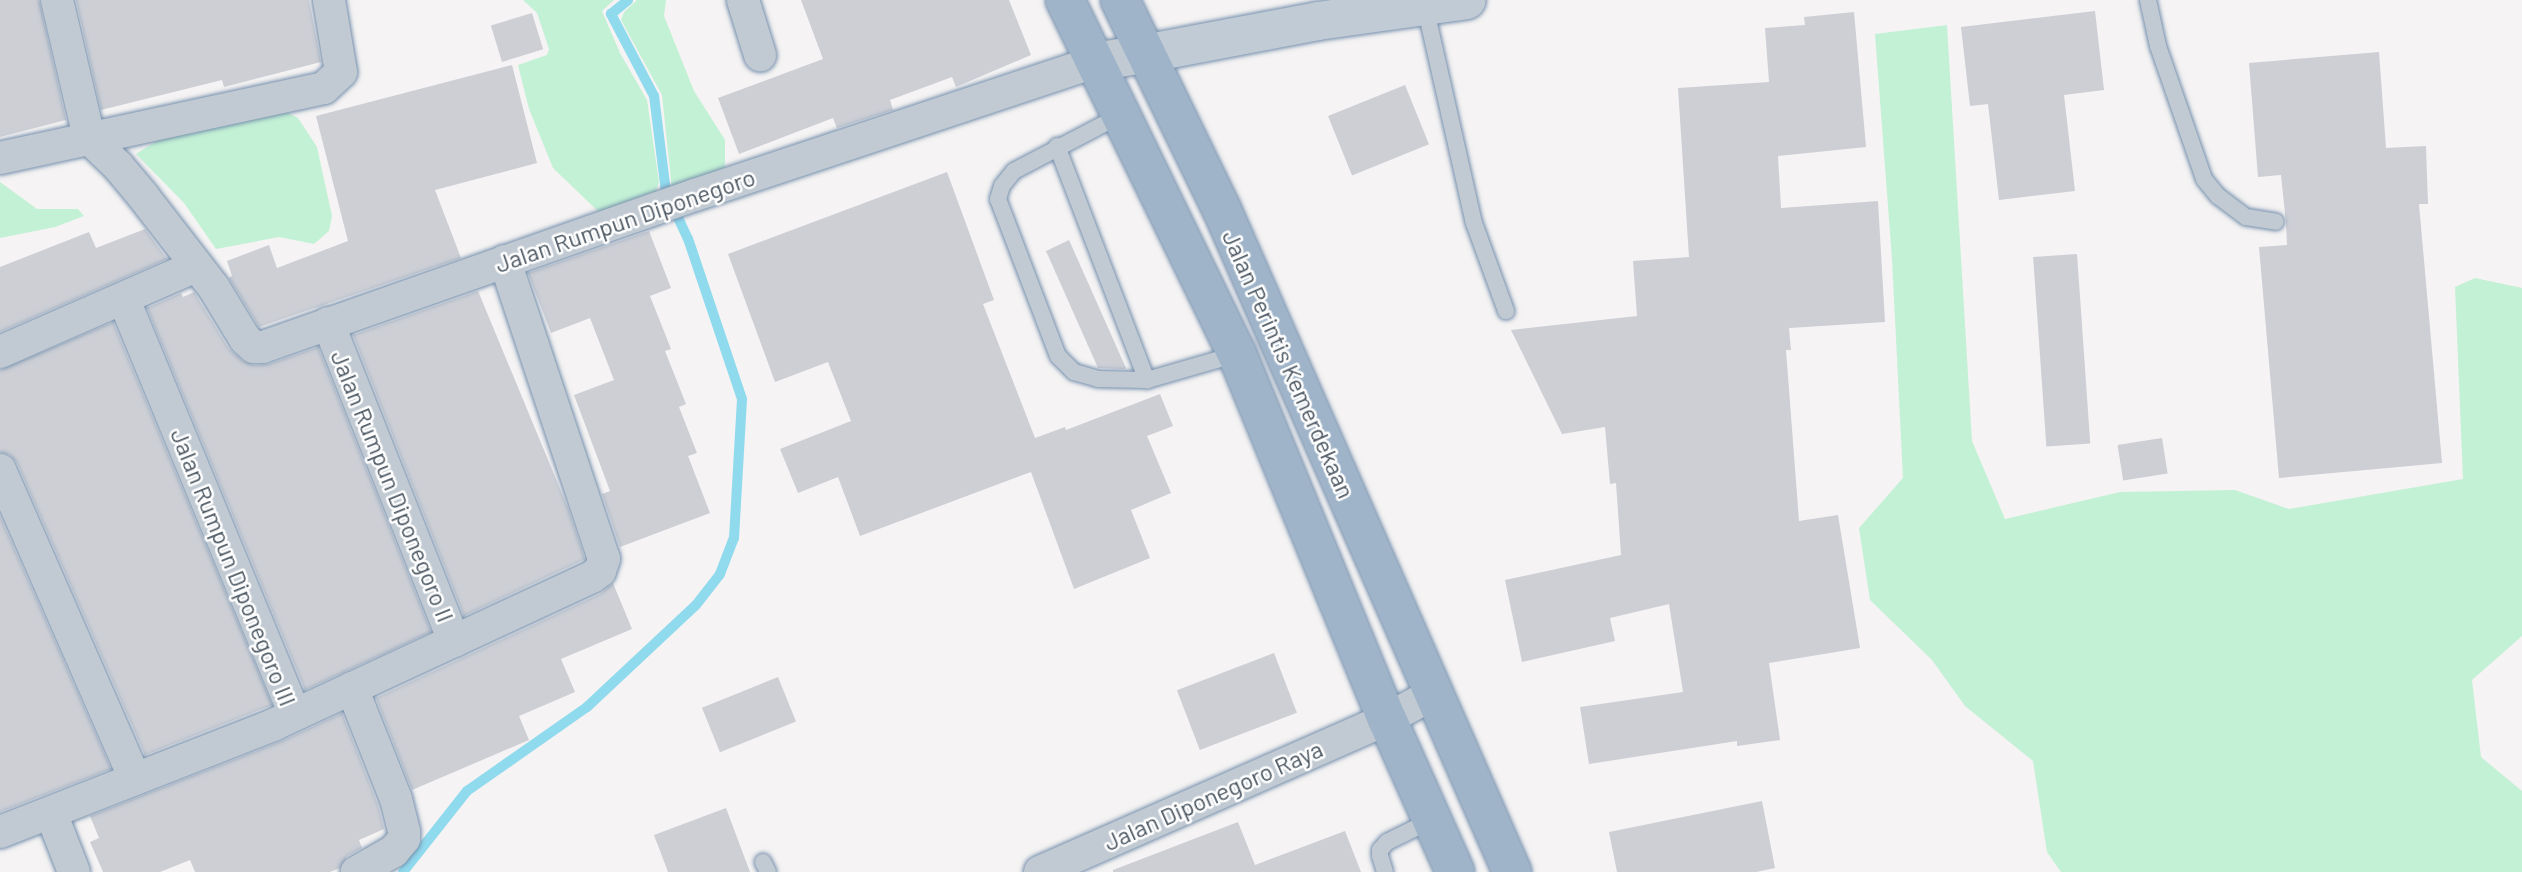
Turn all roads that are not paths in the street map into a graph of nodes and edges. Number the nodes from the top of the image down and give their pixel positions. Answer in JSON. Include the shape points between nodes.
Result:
{"nodes":[{"id":1,"x":57,"y":0,"type":"edge"},
{"id":2,"x":329,"y":0,"type":"edge"},
{"id":3,"x":743,"y":0,"type":"edge"},
{"id":4,"x":1065,"y":0,"type":"edge"},
{"id":5,"x":1119,"y":0,"type":"edge"},
{"id":6,"x":1467,"y":0,"type":"edge"},
{"id":7,"x":2148,"y":0,"type":"edge"},
{"id":8,"x":1425,"y":6,"type":"junction"},
{"id":9,"x":1140,"y":46,"type":"junction"},
{"id":10,"x":761,"y":55,"type":"dead end"},
{"id":11,"x":1094,"y":62,"type":"junction"},
{"id":12,"x":1121,"y":115,"type":"junction"},
{"id":13,"x":89,"y":138,"type":"junction"},
{"id":14,"x":1056,"y":146,"type":"junction"},
{"id":15,"x":0,"y":158,"type":"edge"},
{"id":16,"x":2276,"y":222,"type":"dead end"},
{"id":17,"x":505,"y":261,"type":"junction"},
{"id":18,"x":195,"y":266,"type":"junction"},
{"id":19,"x":124,"y":300,"type":"junction"},
{"id":20,"x":1506,"y":311,"type":"dead end"},
{"id":21,"x":328,"y":323,"type":"junction"},
{"id":22,"x":0,"y":352,"type":"edge"},
{"id":23,"x":1237,"y":354,"type":"junction"},
{"id":24,"x":1147,"y":380,"type":"junction"},
{"id":25,"x":0,"y":470,"type":"edge"},
{"id":26,"x":454,"y":641,"type":"junction"},
{"id":27,"x":352,"y":688,"type":"junction"},
{"id":28,"x":1433,"y":694,"type":"junction"},
{"id":29,"x":295,"y":714,"type":"junction"},
{"id":30,"x":1387,"y":719,"type":"junction"},
{"id":31,"x":135,"y":779,"type":"junction"},
{"id":32,"x":51,"y":813,"type":"junction"},
{"id":33,"x":1432,"y":820,"type":"junction"},
{"id":34,"x":0,"y":832,"type":"edge"},
{"id":35,"x":74,"y":872,"type":"edge"},
{"id":36,"x":358,"y":872,"type":"edge"},
{"id":37,"x":1040,"y":872,"type":"edge"},
{"id":38,"x":1385,"y":872,"type":"edge"},
{"id":39,"x":1455,"y":872,"type":"edge"},
{"id":40,"x":1511,"y":872,"type":"edge"}],
"edges":[{"from":1,"to":13,"type":"street"},
{"from":2,"to":13,"type":"street","via":[[341,72],[324,88]]},
{"from":3,"to":10,"type":"street"},
{"from":4,"to":11,"type":"highway","name":"Jalan Perintis Kemerdekaan"},
{"from":5,"to":9,"type":"highway","name":"Jalan Perintis Kemerdekaan"},
{"from":6,"to":8,"type":"main road"},
{"from":7,"to":16,"type":"lane","via":[[2158,46],[2204,179],[2246,218]]},
{"from":8,"to":9,"type":"main road"},
{"from":8,"to":20,"type":"lane","via":[[1474,223]]},
{"from":9,"to":11,"type":"street"},
{"from":9,"to":28,"type":"highway","name":"Jalan Perintis Kemerdekaan","via":[[1222,210]]},
{"from":11,"to":12,"type":"highway","name":"Jalan Perintis Kemerdekaan"},
{"from":11,"to":17,"type":"street","name":"Jalan Rumpun Diponegoro"},
{"from":12,"to":14,"type":"lane"},
{"from":12,"to":23,"type":"highway","name":"Jalan Perintis Kemerdekaan"},
{"from":13,"to":15,"type":"street"},
{"from":13,"to":18,"type":"street","name":"Jalan Rumpun Diponegoro","via":[[118,166]]},
{"from":14,"to":24,"type":"lane"},
{"from":14,"to":24,"type":"lane","via":[[1014,172],[998,199],[1058,356],[1074,372],[1098,379]]},
{"from":17,"to":21,"type":"street","name":"Jalan Rumpun Diponegoro"},
{"from":17,"to":26,"type":"street","via":[[604,559],[592,577]]},
{"from":18,"to":19,"type":"street"},
{"from":18,"to":21,"type":"street","name":"Jalan Rumpun Diponegoro","via":[[254,347]]},
{"from":19,"to":22,"type":"street"},
{"from":19,"to":29,"type":"street","name":"Jalan Rumpun Diponegoro III"},
{"from":21,"to":26,"type":"street","name":"Jalan Rumpun Diponegoro II"},
{"from":23,"to":24,"type":"lane"},
{"from":23,"to":30,"type":"highway","name":"Jalan Perintis Kemerdekaan"},
{"from":25,"to":31,"type":"street"},
{"from":26,"to":27,"type":"street","name":"Jalan Rumpun Diponegoro II"},
{"from":27,"to":29,"type":"street","name":"Jalan Rumpun Diponegoro II"},
{"from":27,"to":36,"type":"street","via":[[396,799],[404,832],[394,851]]},
{"from":28,"to":30,"type":"street"},
{"from":28,"to":40,"type":"highway","name":"Jalan Perintis Kemerdekaan"},
{"from":29,"to":31,"type":"street","name":"Jalan Rumpun Diponegoro III"},
{"from":30,"to":33,"type":"highway","name":"Jalan Perintis Kemerdekaan"},
{"from":30,"to":37,"type":"street","name":"Jalan Diponegoro Raya"},
{"from":31,"to":32,"type":"street","name":"Jalan Rumpun Diponegoro III"},
{"from":32,"to":34,"type":"street","name":"Jalan Rumpun Diponegoro III"},
{"from":32,"to":35,"type":"street"},
{"from":33,"to":38,"type":"lane","via":[[1387,842],[1380,856]]},
{"from":33,"to":39,"type":"highway","name":"Jalan Perintis Kemerdekaan"}]}
